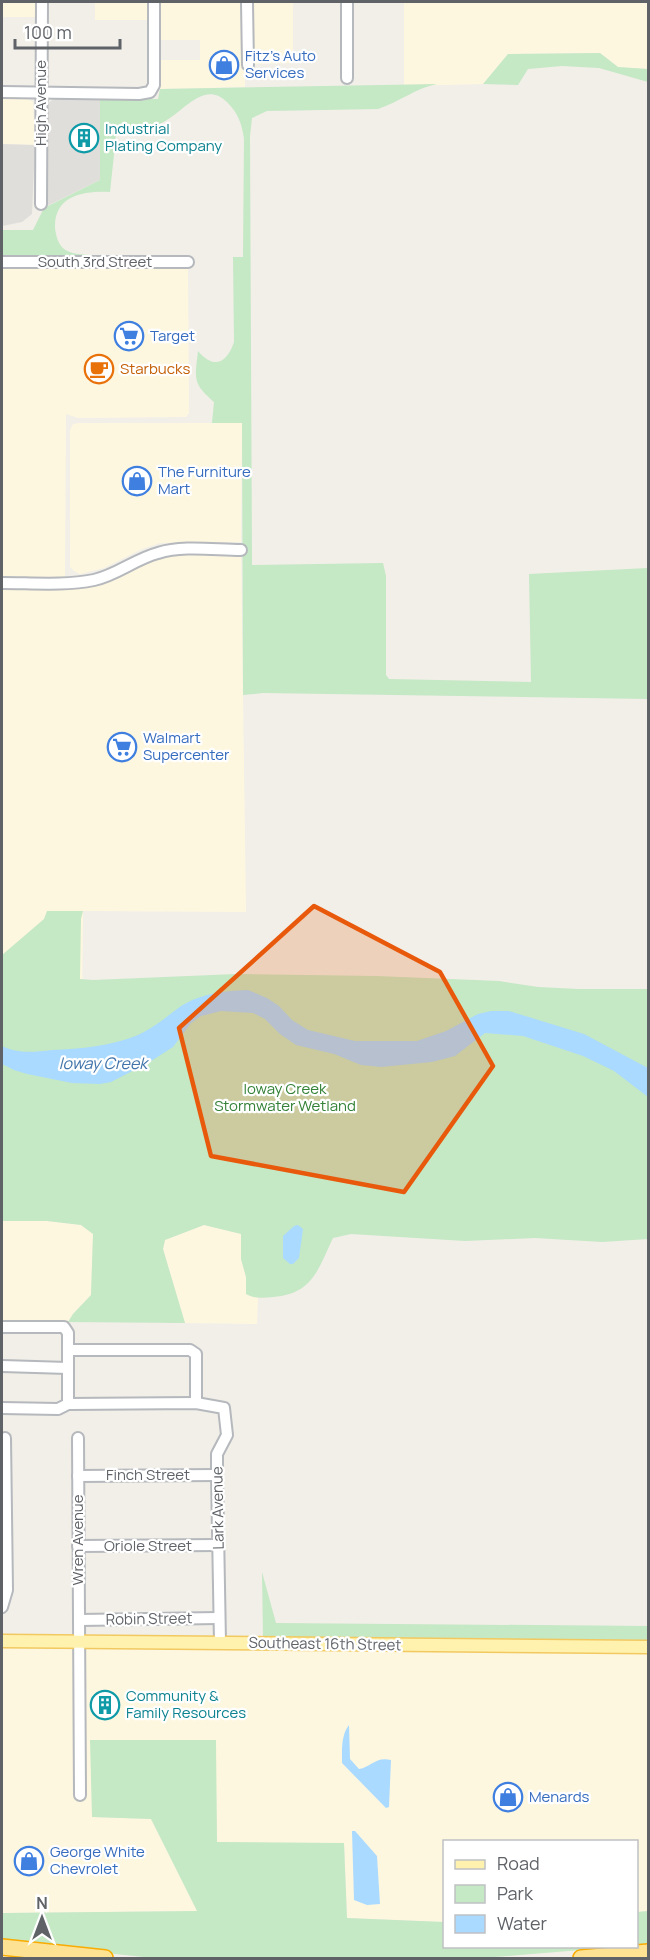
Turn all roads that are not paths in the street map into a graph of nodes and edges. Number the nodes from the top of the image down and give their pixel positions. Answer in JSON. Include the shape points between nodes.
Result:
{"nodes":[{"id":1,"x":42,"y":2,"type":"edge"},
{"id":2,"x":154,"y":2,"type":"edge"},
{"id":3,"x":247,"y":2,"type":"edge"},
{"id":4,"x":347,"y":2,"type":"edge"},
{"id":5,"x":248,"y":65,"type":"dead end"},
{"id":6,"x":347,"y":78,"type":"dead end"},
{"id":7,"x":2,"y":92,"type":"edge"},
{"id":8,"x":42,"y":93,"type":"junction"},
{"id":9,"x":41,"y":204,"type":"dead end"},
{"id":10,"x":2,"y":262,"type":"edge"},
{"id":11,"x":188,"y":262,"type":"dead end"},
{"id":12,"x":241,"y":550,"type":"dead end"},
{"id":13,"x":2,"y":583,"type":"edge"},
{"id":14,"x":2,"y":1327,"type":"edge"},
{"id":15,"x":68,"y":1350,"type":"junction"},
{"id":16,"x":2,"y":1366,"type":"edge"},
{"id":17,"x":68,"y":1368,"type":"junction"},
{"id":18,"x":196,"y":1403,"type":"junction"},
{"id":19,"x":68,"y":1404,"type":"junction"},
{"id":20,"x":2,"y":1408,"type":"edge"},
{"id":21,"x":5,"y":1438,"type":"dead end"},
{"id":22,"x":78,"y":1438,"type":"dead end"},
{"id":23,"x":217,"y":1475,"type":"junction"},
{"id":24,"x":78,"y":1476,"type":"junction"},
{"id":25,"x":219,"y":1545,"type":"junction"},
{"id":26,"x":78,"y":1546,"type":"junction"},
{"id":27,"x":2,"y":1607,"type":"edge"},
{"id":28,"x":219,"y":1618,"type":"junction"},
{"id":29,"x":79,"y":1620,"type":"junction"},
{"id":30,"x":2,"y":1641,"type":"edge"},
{"id":31,"x":79,"y":1641,"type":"junction"},
{"id":32,"x":220,"y":1642,"type":"junction"},
{"id":33,"x":648,"y":1647,"type":"edge"},
{"id":34,"x":80,"y":1795,"type":"dead end"},
{"id":35,"x":2,"y":1947,"type":"edge"},
{"id":36,"x":648,"y":1952,"type":"edge"},
{"id":37,"x":105,"y":1959,"type":"edge"},
{"id":38,"x":581,"y":1959,"type":"edge"}],
"edges":[{"from":1,"to":8,"type":"street","name":"High Avenue"},
{"from":2,"to":8,"type":"street","via":[[154,84],[150,92]]},
{"from":3,"to":5,"type":"street"},
{"from":4,"to":6,"type":"street"},
{"from":7,"to":8,"type":"street"},
{"from":8,"to":9,"type":"street","name":"High Avenue"},
{"from":10,"to":11,"type":"street","name":"South 3rd Street"},
{"from":12,"to":13,"type":"street","via":[[160,552],[111,576],[80,582]]},
{"from":14,"to":15,"type":"street","via":[[64,1327]]},
{"from":15,"to":17,"type":"street"},
{"from":15,"to":18,"type":"street","via":[[190,1350],[196,1354]]},
{"from":16,"to":17,"type":"street"},
{"from":17,"to":19,"type":"street"},
{"from":18,"to":19,"type":"street"},
{"from":18,"to":23,"type":"street","name":"Lark Avenue","via":[[224,1408],[227,1435],[218,1455]]},
{"from":19,"to":20,"type":"street","via":[[58,1409]]},
{"from":21,"to":27,"type":"street","via":[[7,1590]]},
{"from":22,"to":24,"type":"street","name":"Wren Avenue"},
{"from":23,"to":24,"type":"street","name":"Finch Street"},
{"from":23,"to":25,"type":"street","name":"Lark Avenue"},
{"from":24,"to":26,"type":"street","name":"Wren Avenue"},
{"from":25,"to":26,"type":"street","name":"Oriole Street"},
{"from":25,"to":28,"type":"street","name":"Lark Avenue"},
{"from":26,"to":29,"type":"street","name":"Wren Avenue"},
{"from":28,"to":29,"type":"street","name":"Robin Street"},
{"from":28,"to":32,"type":"street","name":"Lark Avenue"},
{"from":29,"to":31,"type":"street","name":"Wren Avenue"},
{"from":30,"to":31,"type":"main road","name":"Southeast 16th Street"},
{"from":31,"to":32,"type":"main road","name":"Southeast 16th Street"},
{"from":31,"to":34,"type":"street","name":"Wren Avenue"},
{"from":32,"to":33,"type":"main road","name":"Southeast 16th Street"},
{"from":35,"to":37,"type":"highway"},
{"from":36,"to":38,"type":"highway"}]}
